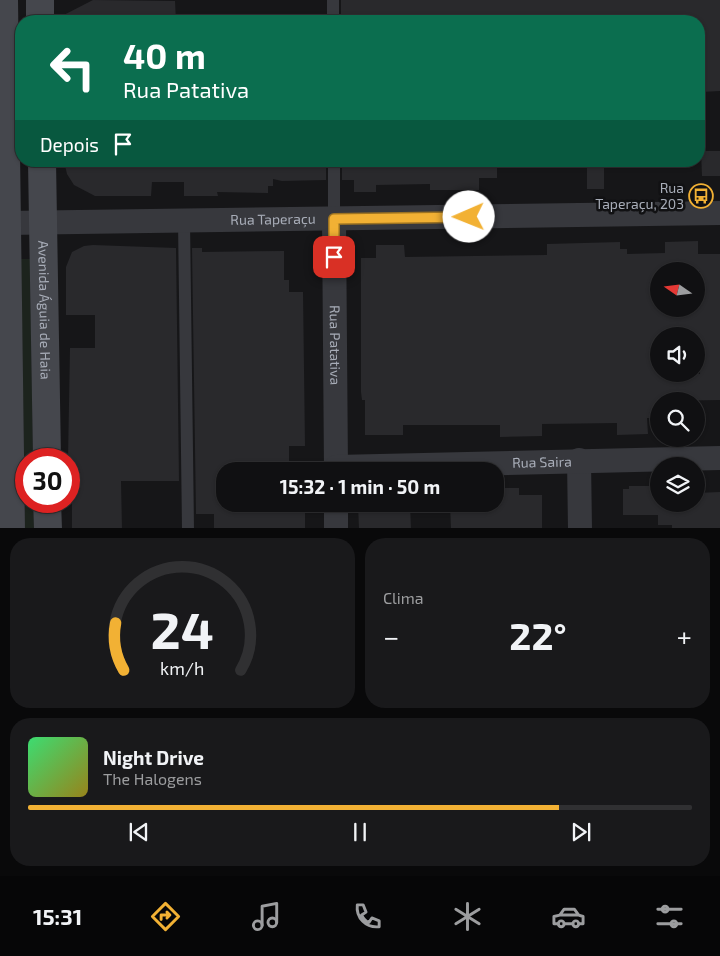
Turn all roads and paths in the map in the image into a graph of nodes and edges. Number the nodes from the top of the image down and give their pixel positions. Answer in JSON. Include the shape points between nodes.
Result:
{"nodes":[{"id":1,"x":4,"y":0,"type":"edge"},
{"id":2,"x":40,"y":0,"type":"edge"},
{"id":3,"x":333,"y":0,"type":"edge"},
{"id":4,"x":40,"y":15,"type":"edge"},
{"id":5,"x":333,"y":15,"type":"edge"},
{"id":6,"x":15,"y":131,"type":"edge"},
{"id":7,"x":19,"y":167,"type":"edge"},
{"id":8,"x":40,"y":167,"type":"edge"},
{"id":9,"x":334,"y":167,"type":"edge"},
{"id":10,"x":720,"y":213,"type":"edge"},
{"id":11,"x":334,"y":219,"type":"junction"},
{"id":12,"x":184,"y":220,"type":"junction"},
{"id":13,"x":24,"y":222,"type":"junction"},
{"id":14,"x":4,"y":264,"type":"edge"},
{"id":15,"x":46,"y":448,"type":"edge"},
{"id":16,"x":720,"y":458,"type":"edge"},
{"id":17,"x":579,"y":460,"type":"junction"},
{"id":18,"x":336,"y":462,"type":"edge"},
{"id":19,"x":504,"y":463,"type":"edge"},
{"id":20,"x":336,"y":512,"type":"edge"},
{"id":21,"x":48,"y":513,"type":"edge"},
{"id":22,"x":11,"y":528,"type":"edge"},
{"id":23,"x":48,"y":528,"type":"edge"},
{"id":24,"x":188,"y":528,"type":"edge"},
{"id":25,"x":336,"y":528,"type":"edge"},
{"id":26,"x":580,"y":528,"type":"edge"}],
"edges":[{"from":1,"to":6,"type":"main road","name":"Avenida Águia de Haia"},
{"from":2,"to":4,"type":"main road"},
{"from":3,"to":5,"type":"lane"},
{"from":7,"to":13,"type":"main road","name":"Avenida Águia de Haia"},
{"from":8,"to":13,"type":"main road","name":"Avenida Águia de Haia"},
{"from":9,"to":11,"type":"lane"},
{"from":10,"to":11,"type":"street","name":"Rua Taperaçu"},
{"from":11,"to":12,"type":"street","name":"Rua Taperaçu"},
{"from":11,"to":18,"type":"street","name":"Rua Patativa"},
{"from":12,"to":13,"type":"street","name":"Rua Taperaçu"},
{"from":12,"to":24,"type":"lane"},
{"from":13,"to":14,"type":"main road","name":"Avenida Águia de Haia"},
{"from":13,"to":15,"type":"main road","name":"Avenida Águia de Haia"},
{"from":14,"to":22,"type":"main road","name":"Avenida Águia de Haia"},
{"from":16,"to":17,"type":"street","name":"Rua Saira"},
{"from":17,"to":19,"type":"street","name":"Rua Saira"},
{"from":17,"to":26,"type":"street"},
{"from":20,"to":25,"type":"street"},
{"from":21,"to":23,"type":"main road"}]}
